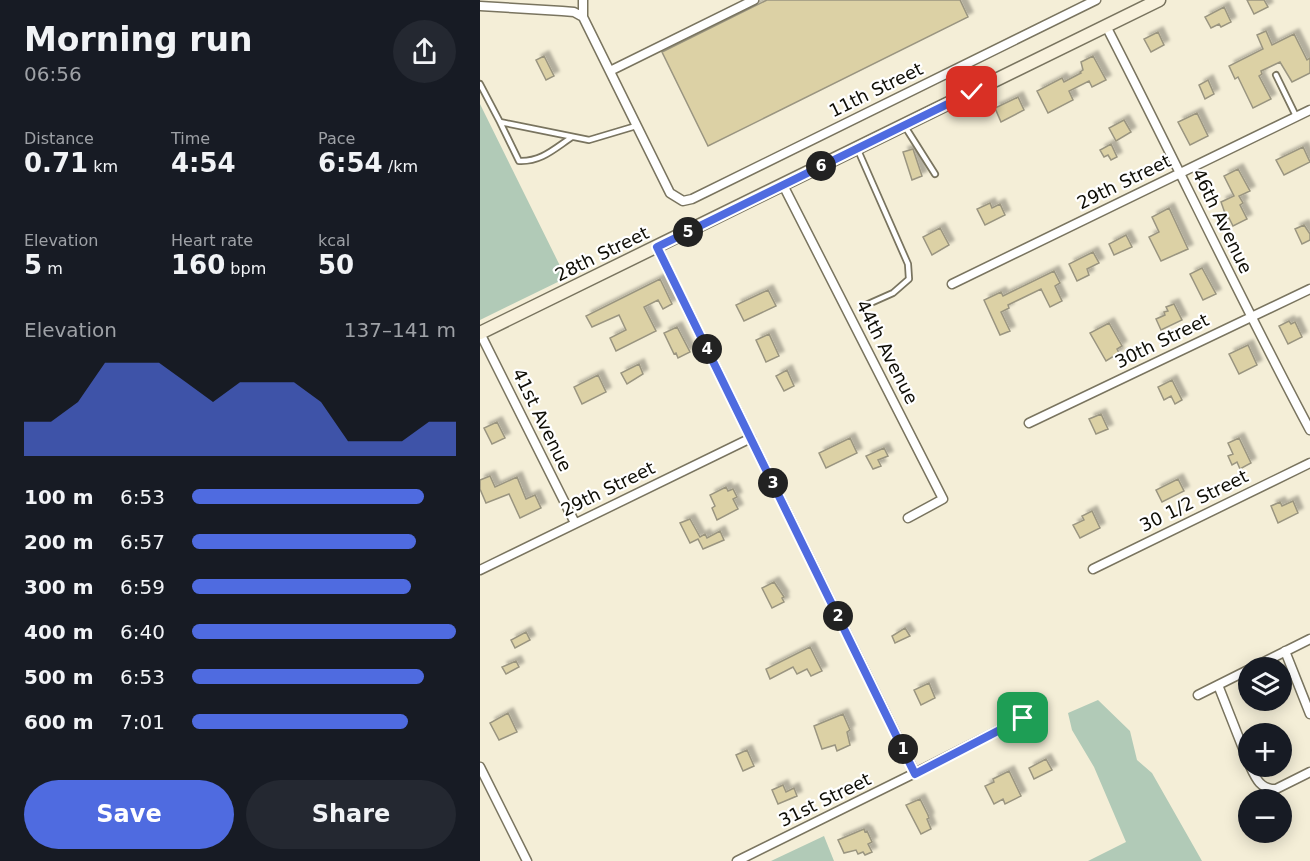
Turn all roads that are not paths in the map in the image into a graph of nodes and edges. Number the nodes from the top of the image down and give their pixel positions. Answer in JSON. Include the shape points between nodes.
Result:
{"nodes":[{"id":1,"x":583,"y":0,"type":"edge"},
{"id":2,"x":754,"y":0,"type":"edge"},
{"id":3,"x":1096,"y":0,"type":"edge"},
{"id":4,"x":1160,"y":0,"type":"edge"},
{"id":5,"x":480,"y":6,"type":"edge"},
{"id":6,"x":583,"y":17,"type":"junction"},
{"id":7,"x":1106,"y":26,"type":"junction"},
{"id":8,"x":610,"y":71,"type":"junction"},
{"id":9,"x":1276,"y":75,"type":"dead end"},
{"id":10,"x":480,"y":84,"type":"edge"},
{"id":11,"x":1310,"y":110,"type":"edge"},
{"id":12,"x":1296,"y":116,"type":"junction"},
{"id":13,"x":500,"y":122,"type":"junction"},
{"id":14,"x":904,"y":125,"type":"junction"},
{"id":15,"x":636,"y":126,"type":"junction"},
{"id":16,"x":572,"y":137,"type":"junction"},
{"id":17,"x":857,"y":148,"type":"junction"},
{"id":18,"x":1181,"y":173,"type":"junction"},
{"id":19,"x":935,"y":174,"type":"dead end"},
{"id":20,"x":783,"y":185,"type":"junction"},
{"id":21,"x":657,"y":247,"type":"junction"},
{"id":22,"x":952,"y":284,"type":"dead end"},
{"id":23,"x":1310,"y":289,"type":"edge"},
{"id":24,"x":866,"y":305,"type":"dead end"},
{"id":25,"x":1250,"y":317,"type":"junction"},
{"id":26,"x":480,"y":333,"type":"edge"},
{"id":27,"x":1029,"y":423,"type":"dead end"},
{"id":28,"x":1310,"y":430,"type":"edge"},
{"id":29,"x":751,"y":438,"type":"junction"},
{"id":30,"x":1310,"y":463,"type":"edge"},
{"id":31,"x":908,"y":518,"type":"dead end"},
{"id":32,"x":575,"y":523,"type":"junction"},
{"id":33,"x":1093,"y":569,"type":"dead end"},
{"id":34,"x":480,"y":570,"type":"edge"},
{"id":35,"x":1310,"y":639,"type":"edge"},
{"id":36,"x":1285,"y":651,"type":"junction"},
{"id":37,"x":1273,"y":657,"type":"edge"},
{"id":38,"x":1238,"y":675,"type":"edge"},
{"id":39,"x":1218,"y":685,"type":"junction"},
{"id":40,"x":1198,"y":695,"type":"dead end"},
{"id":41,"x":1310,"y":714,"type":"edge"},
{"id":42,"x":1023,"y":718,"type":"dead end"},
{"id":43,"x":1238,"y":736,"type":"edge"},
{"id":44,"x":480,"y":766,"type":"edge"},
{"id":45,"x":1310,"y":772,"type":"edge"},
{"id":46,"x":915,"y":774,"type":"junction"},
{"id":47,"x":1255,"y":777,"type":"edge"},
{"id":48,"x":527,"y":861,"type":"edge"},
{"id":49,"x":737,"y":861,"type":"edge"}],
"edges":[{"from":1,"to":6,"type":"street"},
{"from":2,"to":8,"type":"street"},
{"from":3,"to":15,"type":"street","name":"11th Street","via":[[692,199],[683,201],[670,193]]},
{"from":4,"to":7,"type":"main road","name":"28th Street"},
{"from":5,"to":6,"type":"street","via":[[574,12]]},
{"from":6,"to":8,"type":"street"},
{"from":7,"to":14,"type":"main road","name":"28th Street"},
{"from":7,"to":18,"type":"street","name":"46th Avenue"},
{"from":8,"to":15,"type":"street"},
{"from":9,"to":12,"type":"lane"},
{"from":10,"to":13,"type":"lane"},
{"from":11,"to":12,"type":"street","name":"29th Street"},
{"from":12,"to":18,"type":"street","name":"29th Street"},
{"from":13,"to":16,"type":"lane"},
{"from":13,"to":16,"type":"lane","via":[[519,161],[543,158]]},
{"from":14,"to":17,"type":"main road","name":"28th Street"},
{"from":14,"to":19,"type":"lane"},
{"from":15,"to":16,"type":"lane","via":[[589,140]]},
{"from":17,"to":20,"type":"main road","name":"28th Street"},
{"from":17,"to":24,"type":"lane","via":[[908,264],[909,279],[893,293]]},
{"from":18,"to":22,"type":"street","name":"29th Street"},
{"from":18,"to":25,"type":"street","name":"46th Avenue"},
{"from":20,"to":21,"type":"main road","name":"28th Street"},
{"from":20,"to":31,"type":"street","name":"44th Avenue","via":[[943,499]]},
{"from":21,"to":26,"type":"main road","name":"28th Street"},
{"from":21,"to":29,"type":"street"},
{"from":23,"to":25,"type":"street","name":"30th Street"},
{"from":25,"to":27,"type":"street","name":"30th Street"},
{"from":25,"to":28,"type":"street","name":"46th Avenue"},
{"from":26,"to":32,"type":"street","name":"41st Avenue"},
{"from":29,"to":32,"type":"street","name":"29th Street"},
{"from":29,"to":46,"type":"street"},
{"from":30,"to":33,"type":"street","name":"30 1/2 Street"},
{"from":32,"to":34,"type":"street","name":"29th Street"},
{"from":35,"to":36,"type":"street"},
{"from":36,"to":37,"type":"street"},
{"from":36,"to":41,"type":"street"},
{"from":38,"to":39,"type":"street"},
{"from":39,"to":40,"type":"street"},
{"from":39,"to":43,"type":"street"},
{"from":42,"to":46,"type":"street","name":"31st Street"},
{"from":44,"to":48,"type":"street"},
{"from":45,"to":47,"type":"street","via":[[1276,789],[1258,783]]},
{"from":46,"to":49,"type":"street","name":"31st Street"}]}
